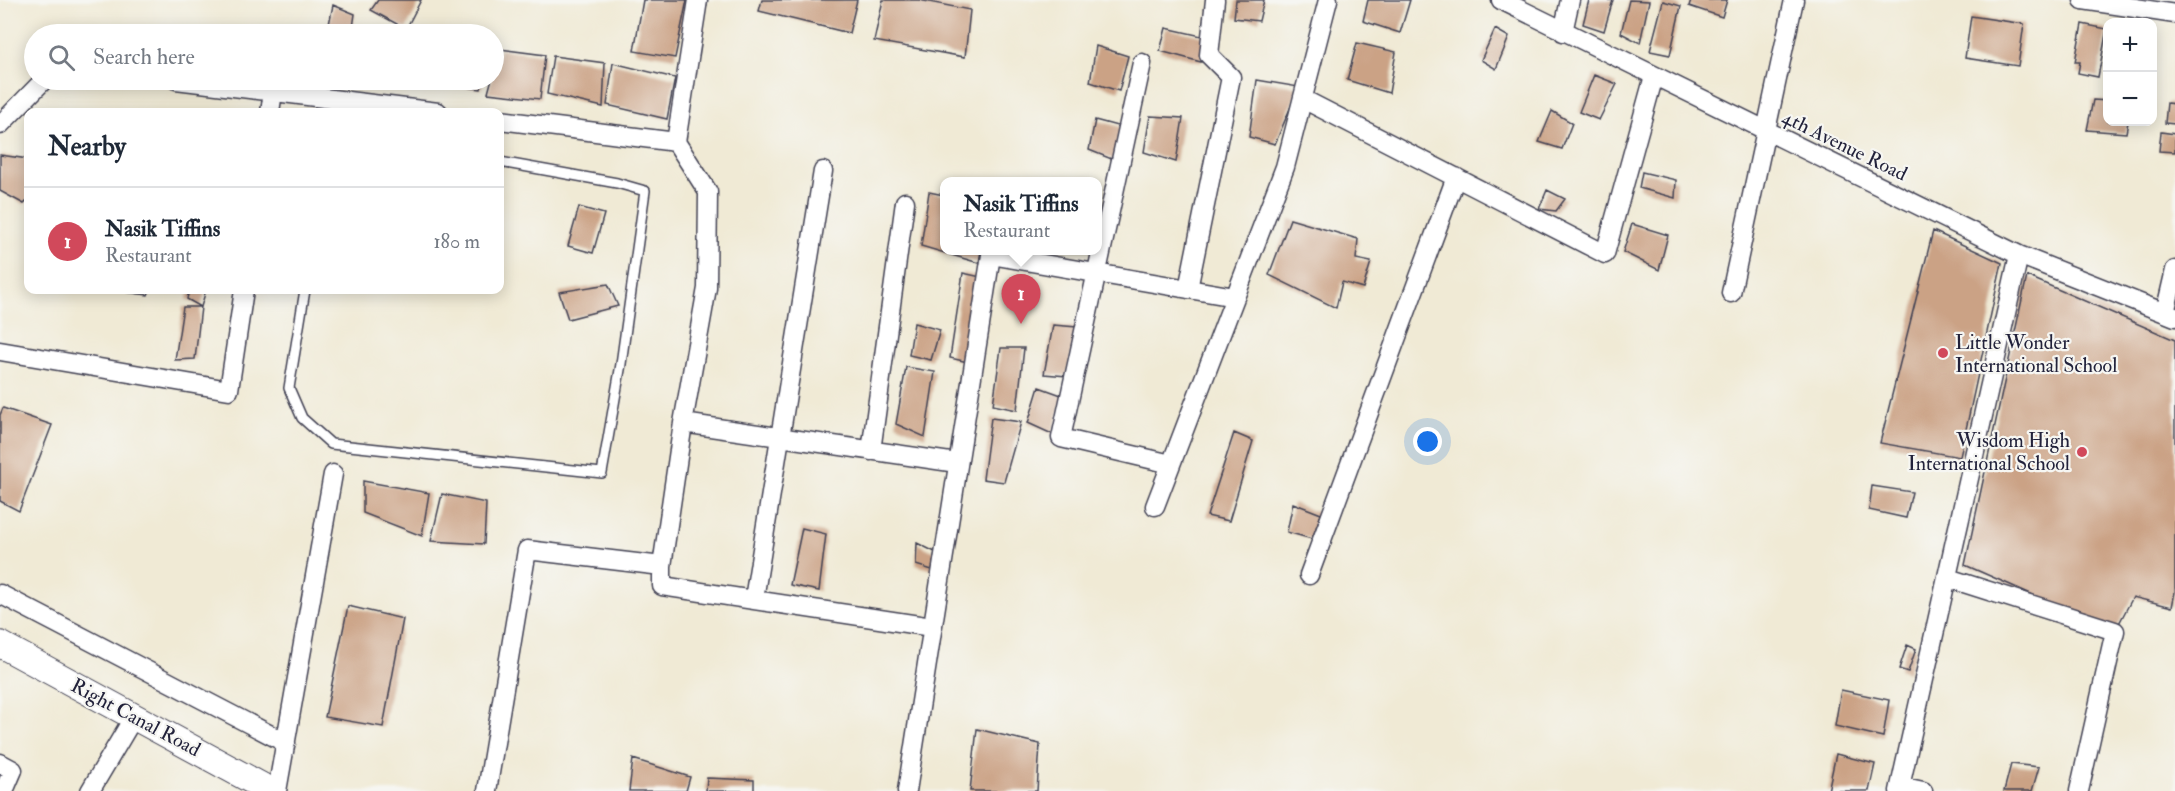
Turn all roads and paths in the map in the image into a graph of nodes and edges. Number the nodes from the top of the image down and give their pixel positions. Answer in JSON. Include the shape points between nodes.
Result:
{"nodes":[{"id":1,"x":698,"y":0,"type":"edge"},
{"id":2,"x":1215,"y":0,"type":"edge"},
{"id":3,"x":1328,"y":0,"type":"edge"},
{"id":4,"x":1501,"y":0,"type":"edge"},
{"id":5,"x":1570,"y":0,"type":"edge"},
{"id":6,"x":1794,"y":0,"type":"edge"},
{"id":7,"x":2083,"y":0,"type":"edge"},
{"id":8,"x":2138,"y":4,"type":"edge"},
{"id":9,"x":2175,"y":14,"type":"edge"},
{"id":10,"x":1563,"y":32,"type":"junction"},
{"id":11,"x":1142,"y":63,"type":"dead end"},
{"id":12,"x":1654,"y":76,"type":"junction"},
{"id":13,"x":34,"y":90,"type":"edge"},
{"id":14,"x":257,"y":90,"type":"edge"},
{"id":15,"x":273,"y":92,"type":"junction"},
{"id":16,"x":1303,"y":99,"type":"junction"},
{"id":17,"x":271,"y":108,"type":"edge"},
{"id":18,"x":405,"y":108,"type":"edge"},
{"id":19,"x":504,"y":123,"type":"edge"},
{"id":20,"x":0,"y":125,"type":"edge"},
{"id":21,"x":1767,"y":132,"type":"junction"},
{"id":22,"x":676,"y":142,"type":"junction"},
{"id":23,"x":504,"y":163,"type":"edge"},
{"id":24,"x":823,"y":171,"type":"dead end"},
{"id":25,"x":1455,"y":177,"type":"junction"},
{"id":26,"x":905,"y":202,"type":"dead end"},
{"id":27,"x":1102,"y":244,"type":"edge"},
{"id":28,"x":1100,"y":255,"type":"edge"},
{"id":29,"x":2019,"y":255,"type":"junction"},
{"id":30,"x":2175,"y":270,"type":"edge"},
{"id":31,"x":1096,"y":271,"type":"junction"},
{"id":32,"x":1188,"y":289,"type":"junction"},
{"id":33,"x":1731,"y":293,"type":"dead end"},
{"id":34,"x":243,"y":294,"type":"edge"},
{"id":35,"x":304,"y":294,"type":"edge"},
{"id":36,"x":1235,"y":297,"type":"junction"},
{"id":37,"x":2170,"y":315,"type":"edge"},
{"id":38,"x":0,"y":351,"type":"edge"},
{"id":39,"x":683,"y":423,"type":"junction"},
{"id":40,"x":780,"y":437,"type":"junction"},
{"id":41,"x":871,"y":451,"type":"junction"},
{"id":42,"x":957,"y":464,"type":"junction"},
{"id":43,"x":1171,"y":464,"type":"junction"},
{"id":44,"x":333,"y":474,"type":"dead end"},
{"id":45,"x":1155,"y":506,"type":"dead end"},
{"id":46,"x":662,"y":566,"type":"junction"},
{"id":47,"x":1309,"y":575,"type":"dead end"},
{"id":48,"x":1948,"y":578,"type":"junction"},
{"id":49,"x":0,"y":594,"type":"edge"},
{"id":50,"x":754,"y":599,"type":"junction"},
{"id":51,"x":932,"y":627,"type":"junction"},
{"id":52,"x":0,"y":644,"type":"edge"},
{"id":53,"x":135,"y":715,"type":"junction"},
{"id":54,"x":286,"y":743,"type":"junction"},
{"id":55,"x":0,"y":763,"type":"edge"},
{"id":56,"x":1900,"y":788,"type":"edge"},
{"id":57,"x":4,"y":791,"type":"edge"},
{"id":58,"x":90,"y":791,"type":"edge"},
{"id":59,"x":271,"y":791,"type":"edge"},
{"id":60,"x":277,"y":791,"type":"edge"},
{"id":61,"x":487,"y":791,"type":"edge"},
{"id":62,"x":907,"y":791,"type":"edge"},
{"id":63,"x":1923,"y":791,"type":"edge"},
{"id":64,"x":2079,"y":791,"type":"edge"}],
"edges":[{"from":1,"to":22,"type":"street"},
{"from":2,"to":32,"type":"street","via":[[1209,55],[1232,77]]},
{"from":3,"to":16,"type":"street"},
{"from":4,"to":10,"type":"street","name":"4th Avenue Road"},
{"from":5,"to":10,"type":"street"},
{"from":6,"to":21,"type":"street"},
{"from":7,"to":8,"type":"street"},
{"from":8,"to":9,"type":"street"},
{"from":10,"to":12,"type":"street","name":"4th Avenue Road"},
{"from":11,"to":27,"type":"street"},
{"from":12,"to":21,"type":"street","name":"4th Avenue Road"},
{"from":12,"to":25,"type":"street","via":[[1605,254]]},
{"from":13,"to":20,"type":"street"},
{"from":14,"to":15,"type":"street"},
{"from":15,"to":17,"type":"street"},
{"from":15,"to":18,"type":"street"},
{"from":16,"to":25,"type":"street"},
{"from":16,"to":36,"type":"street","via":[[1285,167]]},
{"from":19,"to":22,"type":"street"},
{"from":21,"to":29,"type":"street","name":"4th Avenue Road"},
{"from":21,"to":33,"type":"street"},
{"from":22,"to":39,"type":"street","via":[[708,192],[707,288]]},
{"from":23,"to":35,"type":"lane","via":[[645,191],[602,473],[331,444],[302,418],[289,388]]},
{"from":24,"to":40,"type":"street"},
{"from":25,"to":47,"type":"street"},
{"from":26,"to":41,"type":"street"},
{"from":28,"to":31,"type":"street"},
{"from":29,"to":37,"type":"street","name":"4th Avenue Road"},
{"from":29,"to":48,"type":"street"},
{"from":30,"to":37,"type":"street"},
{"from":31,"to":32,"type":"street"},
{"from":31,"to":42,"type":"street","via":[[991,255]]},
{"from":31,"to":43,"type":"street","via":[[1061,438]]},
{"from":32,"to":36,"type":"street"},
{"from":34,"to":38,"type":"street","via":[[229,390]]},
{"from":36,"to":43,"type":"street"},
{"from":39,"to":40,"type":"street"},
{"from":39,"to":46,"type":"street"},
{"from":40,"to":41,"type":"street"},
{"from":40,"to":50,"type":"street"},
{"from":41,"to":42,"type":"street"},
{"from":42,"to":51,"type":"street"},
{"from":43,"to":45,"type":"street"},
{"from":44,"to":54,"type":"street"},
{"from":46,"to":50,"type":"street","via":[[662,586]]},
{"from":46,"to":61,"type":"street","via":[[527,550]]},
{"from":48,"to":56,"type":"street"},
{"from":48,"to":64,"type":"street","via":[[2115,632]]},
{"from":49,"to":54,"type":"street"},
{"from":50,"to":51,"type":"street"},
{"from":51,"to":62,"type":"street"},
{"from":52,"to":53,"type":"street","name":"Right Canal Road"},
{"from":53,"to":58,"type":"street"},
{"from":53,"to":59,"type":"street","name":"Right Canal Road"},
{"from":54,"to":60,"type":"street"},
{"from":55,"to":57,"type":"street","via":[[13,770]]},
{"from":56,"to":63,"type":"street"}]}
